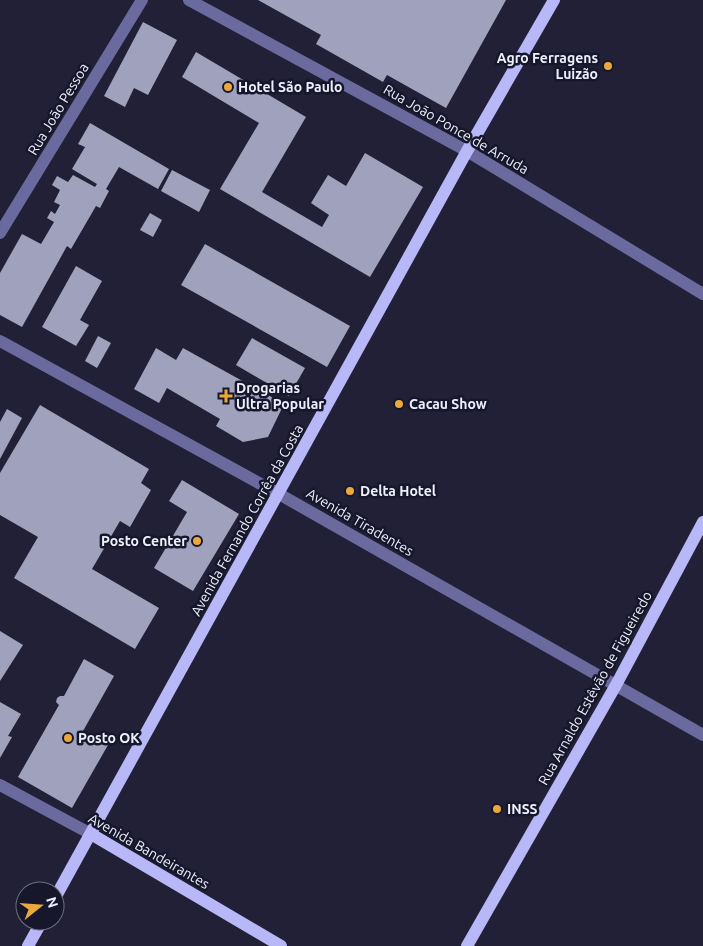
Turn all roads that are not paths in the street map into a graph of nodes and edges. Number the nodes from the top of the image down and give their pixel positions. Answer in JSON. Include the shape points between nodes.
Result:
{"nodes":[{"id":1,"x":142,"y":0,"type":"edge"},
{"id":2,"x":189,"y":0,"type":"edge"},
{"id":3,"x":554,"y":0,"type":"edge"},
{"id":4,"x":467,"y":151,"type":"junction"},
{"id":5,"x":0,"y":233,"type":"edge"},
{"id":6,"x":703,"y":294,"type":"edge"},
{"id":7,"x":0,"y":340,"type":"edge"},
{"id":8,"x":279,"y":494,"type":"junction"},
{"id":9,"x":703,"y":522,"type":"edge"},
{"id":10,"x":616,"y":685,"type":"junction"},
{"id":11,"x":703,"y":735,"type":"edge"},
{"id":12,"x":0,"y":785,"type":"edge"},
{"id":13,"x":91,"y":834,"type":"junction"},
{"id":14,"x":65,"y":881,"type":"edge"},
{"id":15,"x":36,"y":931,"type":"edge"},
{"id":16,"x":28,"y":946,"type":"edge"},
{"id":17,"x":281,"y":946,"type":"edge"},
{"id":18,"x":467,"y":946,"type":"edge"}],
"edges":[{"from":1,"to":5,"type":"street","name":"Rua João Pessoa"},
{"from":2,"to":4,"type":"street","name":"Rua João Ponce de Arruda"},
{"from":3,"to":4,"type":"main road","name":"Avenida Fernando Corrêa da Costa"},
{"from":4,"to":6,"type":"street","name":"Rua João Ponce de Arruda"},
{"from":4,"to":8,"type":"main road","name":"Avenida Fernando Corrêa da Costa"},
{"from":7,"to":8,"type":"street","name":"Avenida Tiradentes"},
{"from":8,"to":10,"type":"street","name":"Avenida Tiradentes"},
{"from":8,"to":13,"type":"main road","name":"Avenida Fernando Corrêa da Costa"},
{"from":9,"to":10,"type":"main road","name":"Rua Arnaldo Estêvão de Figueiredo"},
{"from":10,"to":11,"type":"street","name":"Avenida Tiradentes"},
{"from":10,"to":18,"type":"main road","name":"Rua Arnaldo Estêvão de Figueiredo"},
{"from":12,"to":13,"type":"street","name":"Avenida Bandeirantes"},
{"from":13,"to":14,"type":"main road","name":"Avenida Fernando Corrêa da Costa"},
{"from":13,"to":17,"type":"main road","name":"Avenida Bandeirantes"},
{"from":15,"to":16,"type":"main road"}]}
